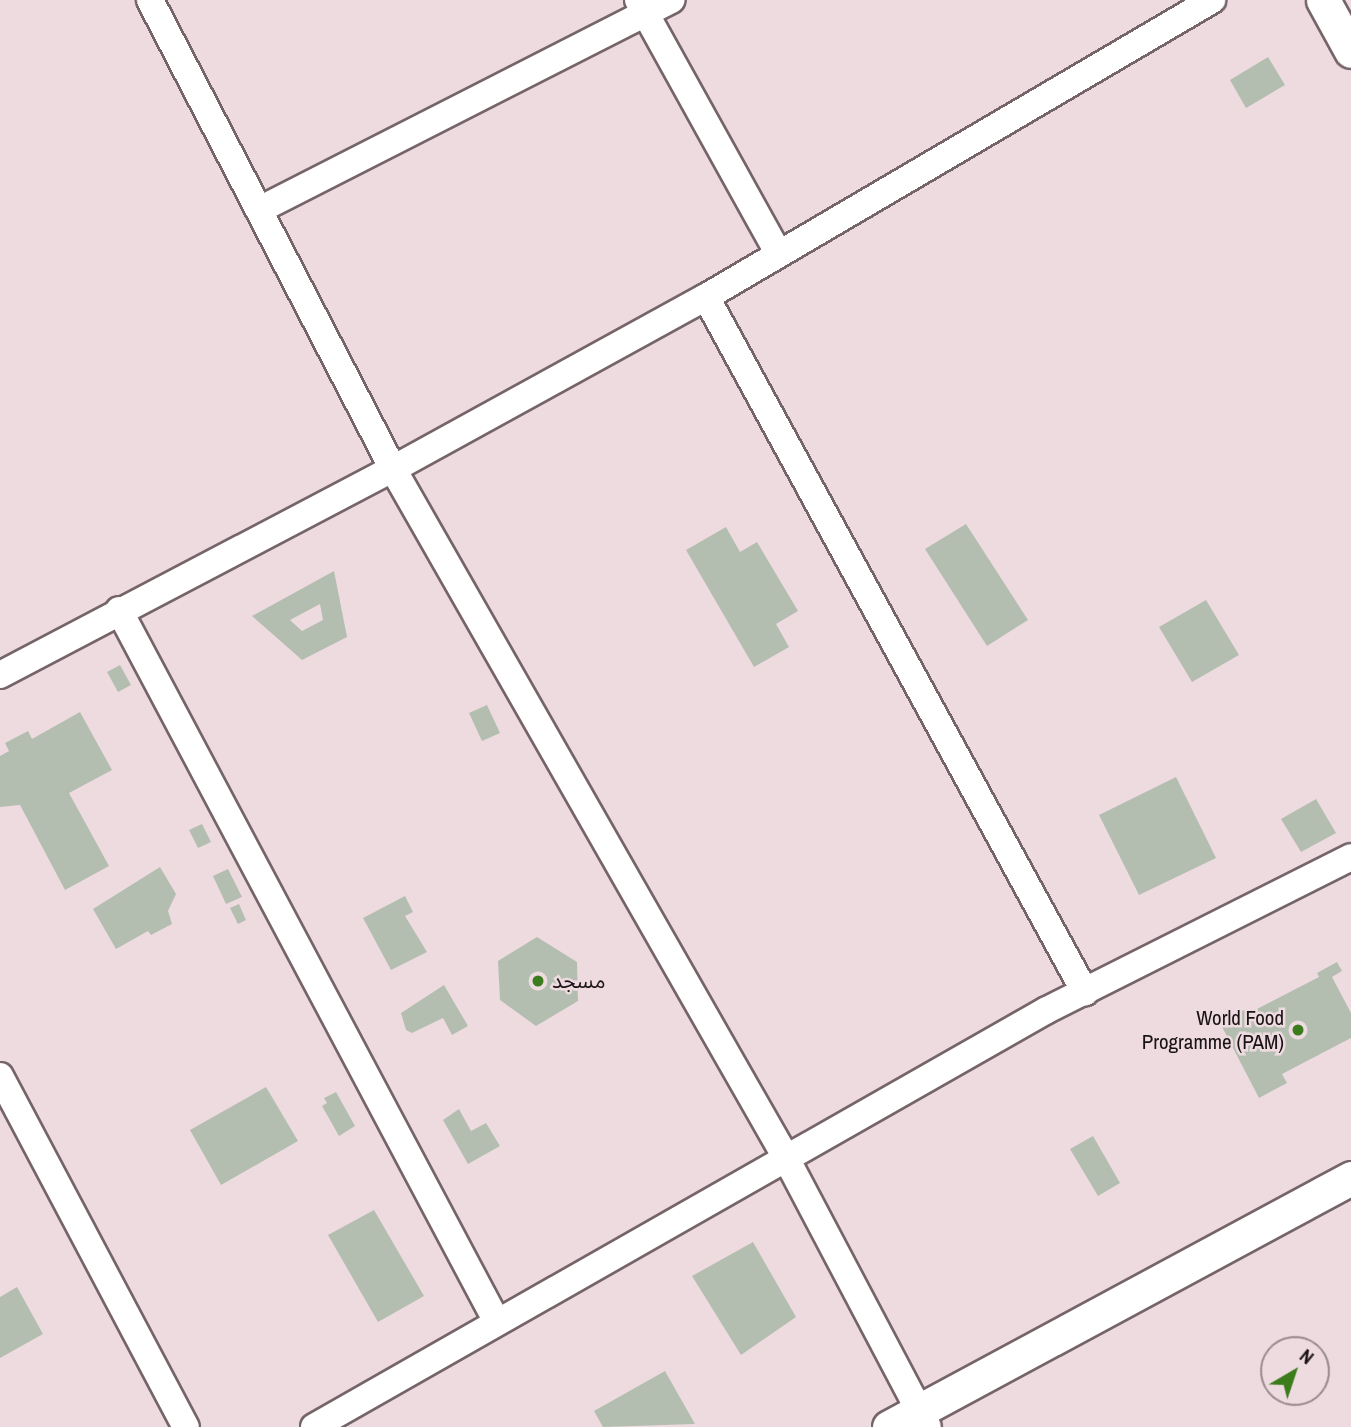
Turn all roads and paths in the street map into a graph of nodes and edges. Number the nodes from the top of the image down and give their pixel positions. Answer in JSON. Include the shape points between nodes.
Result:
{"nodes":[{"id":1,"x":150,"y":0,"type":"edge"},
{"id":2,"x":672,"y":0,"type":"edge"},
{"id":3,"x":1212,"y":0,"type":"edge"},
{"id":4,"x":1323,"y":0,"type":"edge"},
{"id":5,"x":642,"y":7,"type":"edge"},
{"id":6,"x":1351,"y":51,"type":"edge"},
{"id":7,"x":259,"y":210,"type":"junction"},
{"id":8,"x":778,"y":253,"type":"junction"},
{"id":9,"x":706,"y":297,"type":"junction"},
{"id":10,"x":393,"y":469,"type":"junction"},
{"id":11,"x":119,"y":611,"type":"junction"},
{"id":12,"x":0,"y":675,"type":"edge"},
{"id":13,"x":1351,"y":857,"type":"edge"},
{"id":14,"x":1085,"y":992,"type":"junction"},
{"id":15,"x":0,"y":1076,"type":"edge"},
{"id":16,"x":785,"y":1156,"type":"junction"},
{"id":17,"x":1351,"y":1178,"type":"edge"},
{"id":18,"x":497,"y":1322,"type":"junction"},
{"id":19,"x":924,"y":1418,"type":"edge"},
{"id":20,"x":186,"y":1427,"type":"edge"},
{"id":21,"x":314,"y":1427,"type":"edge"},
{"id":22,"x":889,"y":1427,"type":"edge"}],
"edges":[{"from":1,"to":7,"type":"street"},
{"from":2,"to":5,"type":"street"},
{"from":3,"to":8,"type":"street"},
{"from":4,"to":6,"type":"street"},
{"from":5,"to":7,"type":"street"},
{"from":5,"to":8,"type":"street"},
{"from":7,"to":10,"type":"street"},
{"from":8,"to":9,"type":"street"},
{"from":9,"to":10,"type":"street"},
{"from":9,"to":14,"type":"street"},
{"from":10,"to":11,"type":"street"},
{"from":10,"to":16,"type":"street"},
{"from":11,"to":12,"type":"street"},
{"from":11,"to":18,"type":"street"},
{"from":13,"to":14,"type":"street"},
{"from":14,"to":16,"type":"street"},
{"from":15,"to":20,"type":"street"},
{"from":16,"to":18,"type":"street"},
{"from":16,"to":19,"type":"street"},
{"from":17,"to":19,"type":"street"},
{"from":18,"to":21,"type":"street"},
{"from":19,"to":22,"type":"street"}]}
